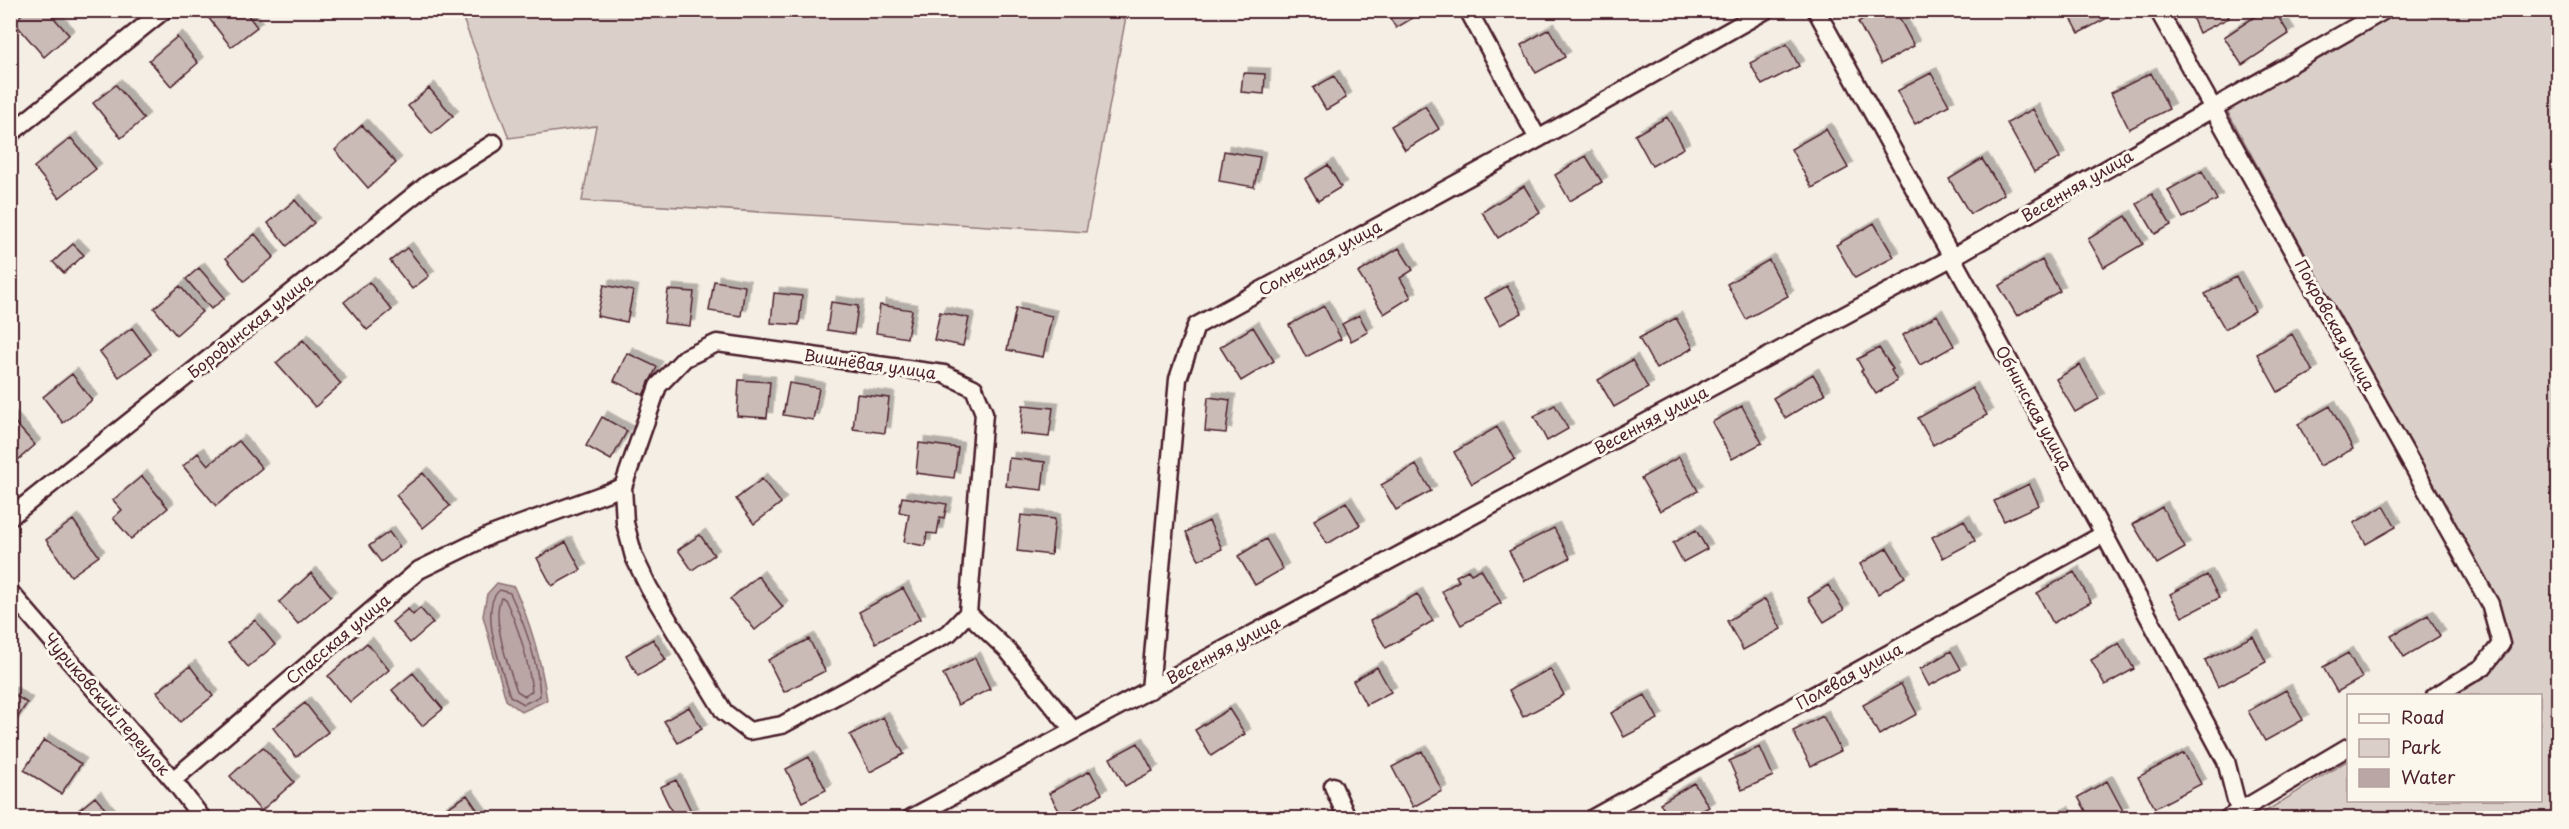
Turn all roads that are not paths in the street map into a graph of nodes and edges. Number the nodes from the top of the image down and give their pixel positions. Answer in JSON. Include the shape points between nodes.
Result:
{"nodes":[{"id":1,"x":164,"y":10,"type":"edge"},
{"id":2,"x":1468,"y":10,"type":"edge"},
{"id":3,"x":1766,"y":10,"type":"edge"},
{"id":4,"x":1816,"y":10,"type":"edge"},
{"id":5,"x":2158,"y":10,"type":"edge"},
{"id":6,"x":2385,"y":10,"type":"edge"},
{"id":7,"x":2215,"y":108,"type":"junction"},
{"id":8,"x":10,"y":134,"type":"edge"},
{"id":9,"x":1538,"y":139,"type":"junction"},
{"id":10,"x":494,"y":143,"type":"dead end"},
{"id":11,"x":1951,"y":258,"type":"junction"},
{"id":12,"x":624,"y":487,"type":"junction"},
{"id":13,"x":10,"y":517,"type":"edge"},
{"id":14,"x":2104,"y":534,"type":"junction"},
{"id":15,"x":10,"y":592,"type":"edge"},
{"id":16,"x":968,"y":613,"type":"junction"},
{"id":17,"x":1149,"y":690,"type":"junction"},
{"id":18,"x":2437,"y":694,"type":"edge"},
{"id":19,"x":1073,"y":730,"type":"junction"},
{"id":20,"x":2347,"y":748,"type":"edge"},
{"id":21,"x":173,"y":780,"type":"junction"},
{"id":22,"x":1333,"y":786,"type":"dead end"},
{"id":23,"x":2233,"y":815,"type":"edge"},
{"id":24,"x":202,"y":819,"type":"edge"},
{"id":25,"x":911,"y":819,"type":"edge"},
{"id":26,"x":1347,"y":819,"type":"edge"},
{"id":27,"x":1593,"y":819,"type":"edge"}],
"edges":[{"from":1,"to":8,"type":"street"},
{"from":2,"to":9,"type":"street"},
{"from":3,"to":9,"type":"street","name":"Солнечная улица"},
{"from":4,"to":11,"type":"street","name":"Обнинская улица"},
{"from":5,"to":7,"type":"street","name":"Покровская улица"},
{"from":6,"to":7,"type":"street","name":"Весенняя улица"},
{"from":7,"to":11,"type":"street","name":"Весенняя улица"},
{"from":7,"to":18,"type":"street","name":"Покровская улица","via":[[2490,604],[2501,644],[2483,667]]},
{"from":9,"to":17,"type":"street","name":"Солнечная улица","via":[[1196,326],[1178,379]]},
{"from":10,"to":13,"type":"street","name":"Бородинская улица","via":[[428,184]]},
{"from":11,"to":14,"type":"street","name":"Обнинская улица"},
{"from":11,"to":17,"type":"street","name":"Весенняя улица"},
{"from":12,"to":16,"type":"street","via":[[625,523],[634,557],[649,588],[724,712],[749,731],[782,725],[842,693],[950,633]]},
{"from":12,"to":16,"type":"street","name":"Вишнёвая улица","via":[[658,386],[685,358],[717,344],[944,374],[974,388],[984,413]]},
{"from":12,"to":21,"type":"street","name":"Спасская улица","via":[[491,534],[420,570]]},
{"from":14,"to":23,"type":"street","name":"Обнинская улица","via":[[2226,761]]},
{"from":14,"to":27,"type":"street","name":"Полевая улица"},
{"from":15,"to":21,"type":"street","name":"Чуриковский переулок"},
{"from":16,"to":19,"type":"street","via":[[1008,651]]},
{"from":17,"to":19,"type":"street","name":"Весенняя улица"},
{"from":19,"to":25,"type":"street","name":"Весенняя улица"},
{"from":20,"to":23,"type":"street"},
{"from":21,"to":24,"type":"street","name":"Чуриковский переулок"},
{"from":22,"to":26,"type":"street"}]}
